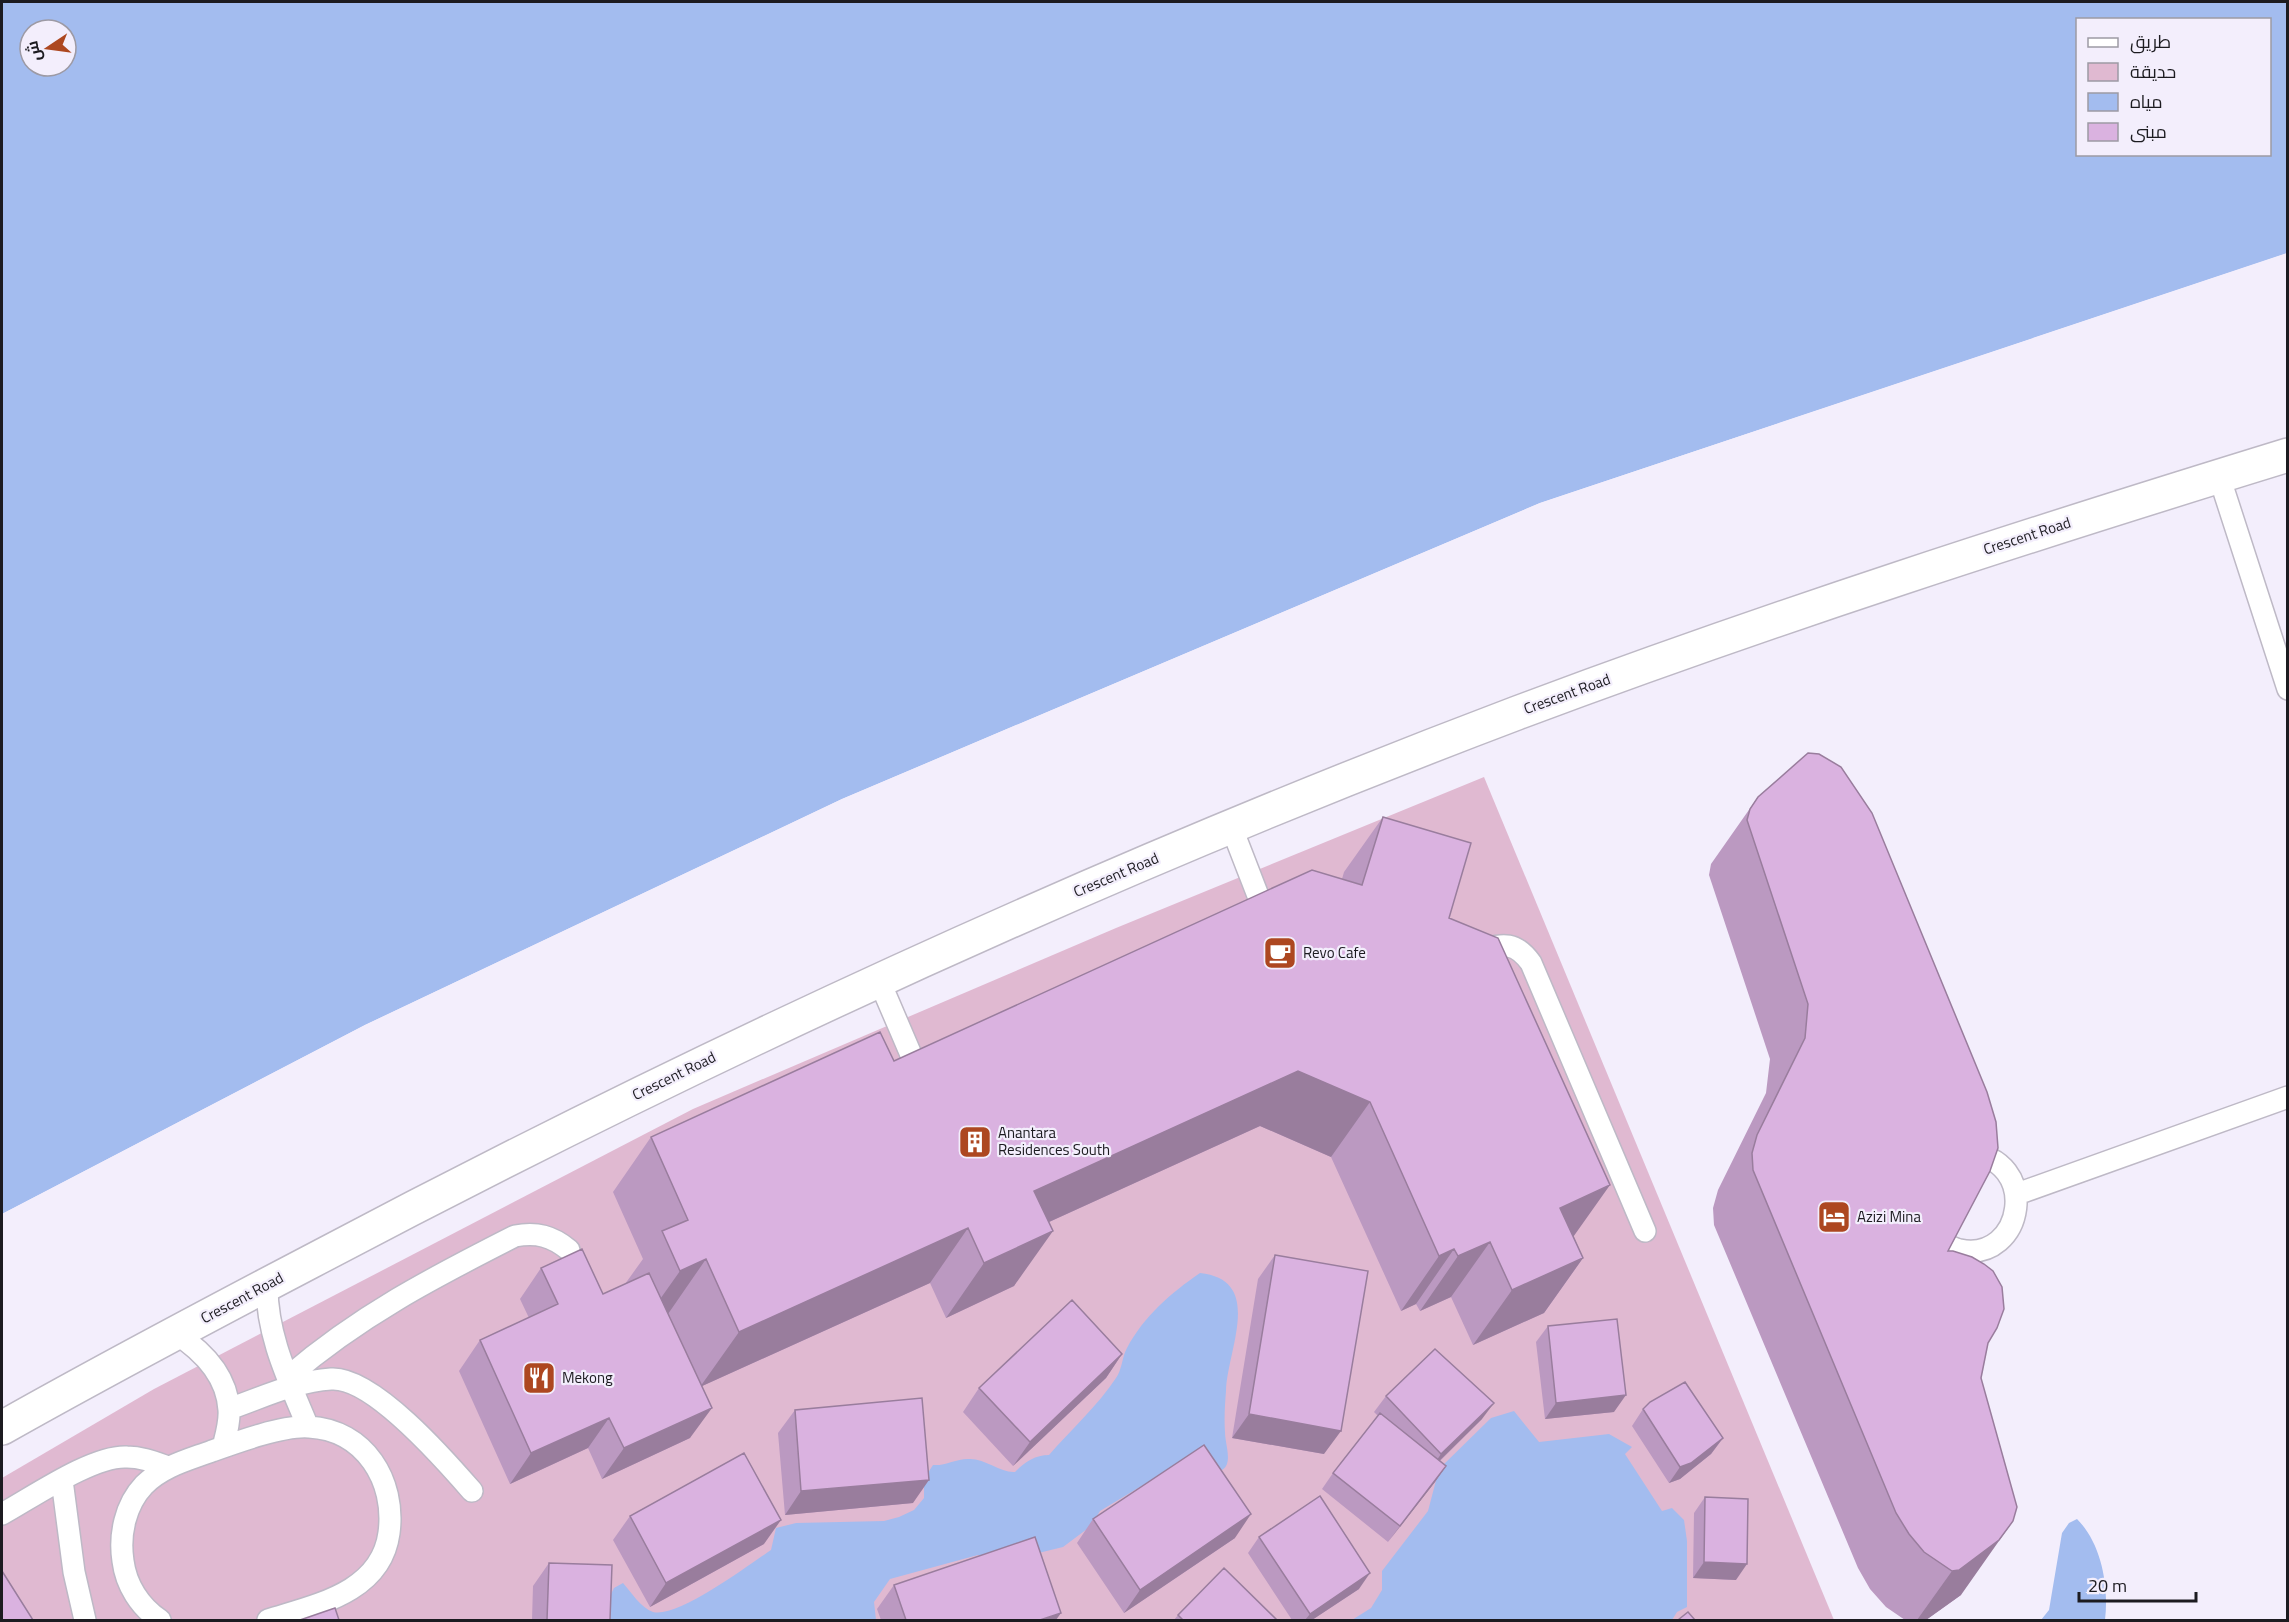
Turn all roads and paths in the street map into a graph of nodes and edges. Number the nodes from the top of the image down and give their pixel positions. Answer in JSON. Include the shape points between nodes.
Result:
{"nodes":[{"id":1,"x":2288,"y":455,"type":"edge"},
{"id":2,"x":2219,"y":476,"type":"junction"},
{"id":3,"x":2288,"y":689,"type":"edge"},
{"id":4,"x":1231,"y":826,"type":"junction"},
{"id":5,"x":1287,"y":908,"type":"edge"},
{"id":6,"x":1453,"y":952,"type":"edge"},
{"id":7,"x":879,"y":980,"type":"junction"},
{"id":8,"x":922,"y":1079,"type":"edge"},
{"id":9,"x":2288,"y":1097,"type":"edge"},
{"id":10,"x":1958,"y":1131,"type":"edge"},
{"id":11,"x":2017,"y":1194,"type":"junction"},
{"id":12,"x":1645,"y":1231,"type":"dead end"},
{"id":13,"x":1942,"y":1243,"type":"edge"},
{"id":14,"x":570,"y":1250,"type":"dead end"},
{"id":15,"x":267,"y":1284,"type":"junction"},
{"id":16,"x":175,"y":1334,"type":"junction"},
{"id":17,"x":290,"y":1382,"type":"junction"},
{"id":18,"x":229,"y":1409,"type":"junction"},
{"id":19,"x":309,"y":1427,"type":"junction"},
{"id":20,"x":2,"y":1428,"type":"edge"},
{"id":21,"x":223,"y":1447,"type":"junction"},
{"id":22,"x":168,"y":1467,"type":"junction"},
{"id":23,"x":62,"y":1480,"type":"junction"},
{"id":24,"x":472,"y":1491,"type":"dead end"},
{"id":25,"x":2,"y":1514,"type":"edge"},
{"id":26,"x":85,"y":1620,"type":"edge"},
{"id":27,"x":160,"y":1620,"type":"edge"},
{"id":28,"x":268,"y":1620,"type":"edge"}],
"edges":[{"from":1,"to":2,"type":"main road","name":"Crescent Road"},
{"from":2,"to":3,"type":"lane"},
{"from":2,"to":4,"type":"main road","name":"Crescent Road","via":[[1903,576],[1643,666]]},
{"from":4,"to":5,"type":"lane","via":[[1251,908]]},
{"from":4,"to":7,"type":"main road","name":"Crescent Road"},
{"from":6,"to":12,"type":"lane","via":[[1499,945],[1524,952]]},
{"from":7,"to":8,"type":"lane"},
{"from":7,"to":15,"type":"main road","name":"Crescent Road","via":[[592,1116]]},
{"from":9,"to":11,"type":"lane"},
{"from":10,"to":11,"type":"lane","via":[[1958,1155],[1980,1154],[1993,1160],[2004,1168]]},
{"from":11,"to":13,"type":"lane","via":[[2012,1225],[1990,1246],[1975,1251],[1959,1250]]},
{"from":14,"to":17,"type":"lane","via":[[543,1235],[514,1236],[382,1307],[334,1340]]},
{"from":15,"to":16,"type":"main road","name":"Crescent Road"},
{"from":15,"to":17,"type":"lane","via":[[270,1324]]},
{"from":16,"to":18,"type":"lane","via":[[210,1361]]},
{"from":16,"to":20,"type":"main road","name":"Crescent Road"},
{"from":17,"to":18,"type":"lane"},
{"from":17,"to":19,"type":"lane"},
{"from":17,"to":24,"type":"lane","via":[[331,1379],[355,1385],[407,1423]]},
{"from":18,"to":21,"type":"lane"},
{"from":19,"to":21,"type":"lane","via":[[265,1434]]},
{"from":19,"to":28,"type":"lane","via":[[333,1432],[356,1444],[374,1462],[386,1485],[392,1513],[388,1542],[374,1568],[354,1589]]},
{"from":21,"to":22,"type":"lane"},
{"from":22,"to":23,"type":"lane","via":[[125,1456],[103,1460]]},
{"from":22,"to":27,"type":"lane","via":[[143,1486],[126,1513],[120,1543],[124,1574],[140,1602]]},
{"from":23,"to":25,"type":"lane"},
{"from":23,"to":26,"type":"lane","via":[[74,1572]]}]}
